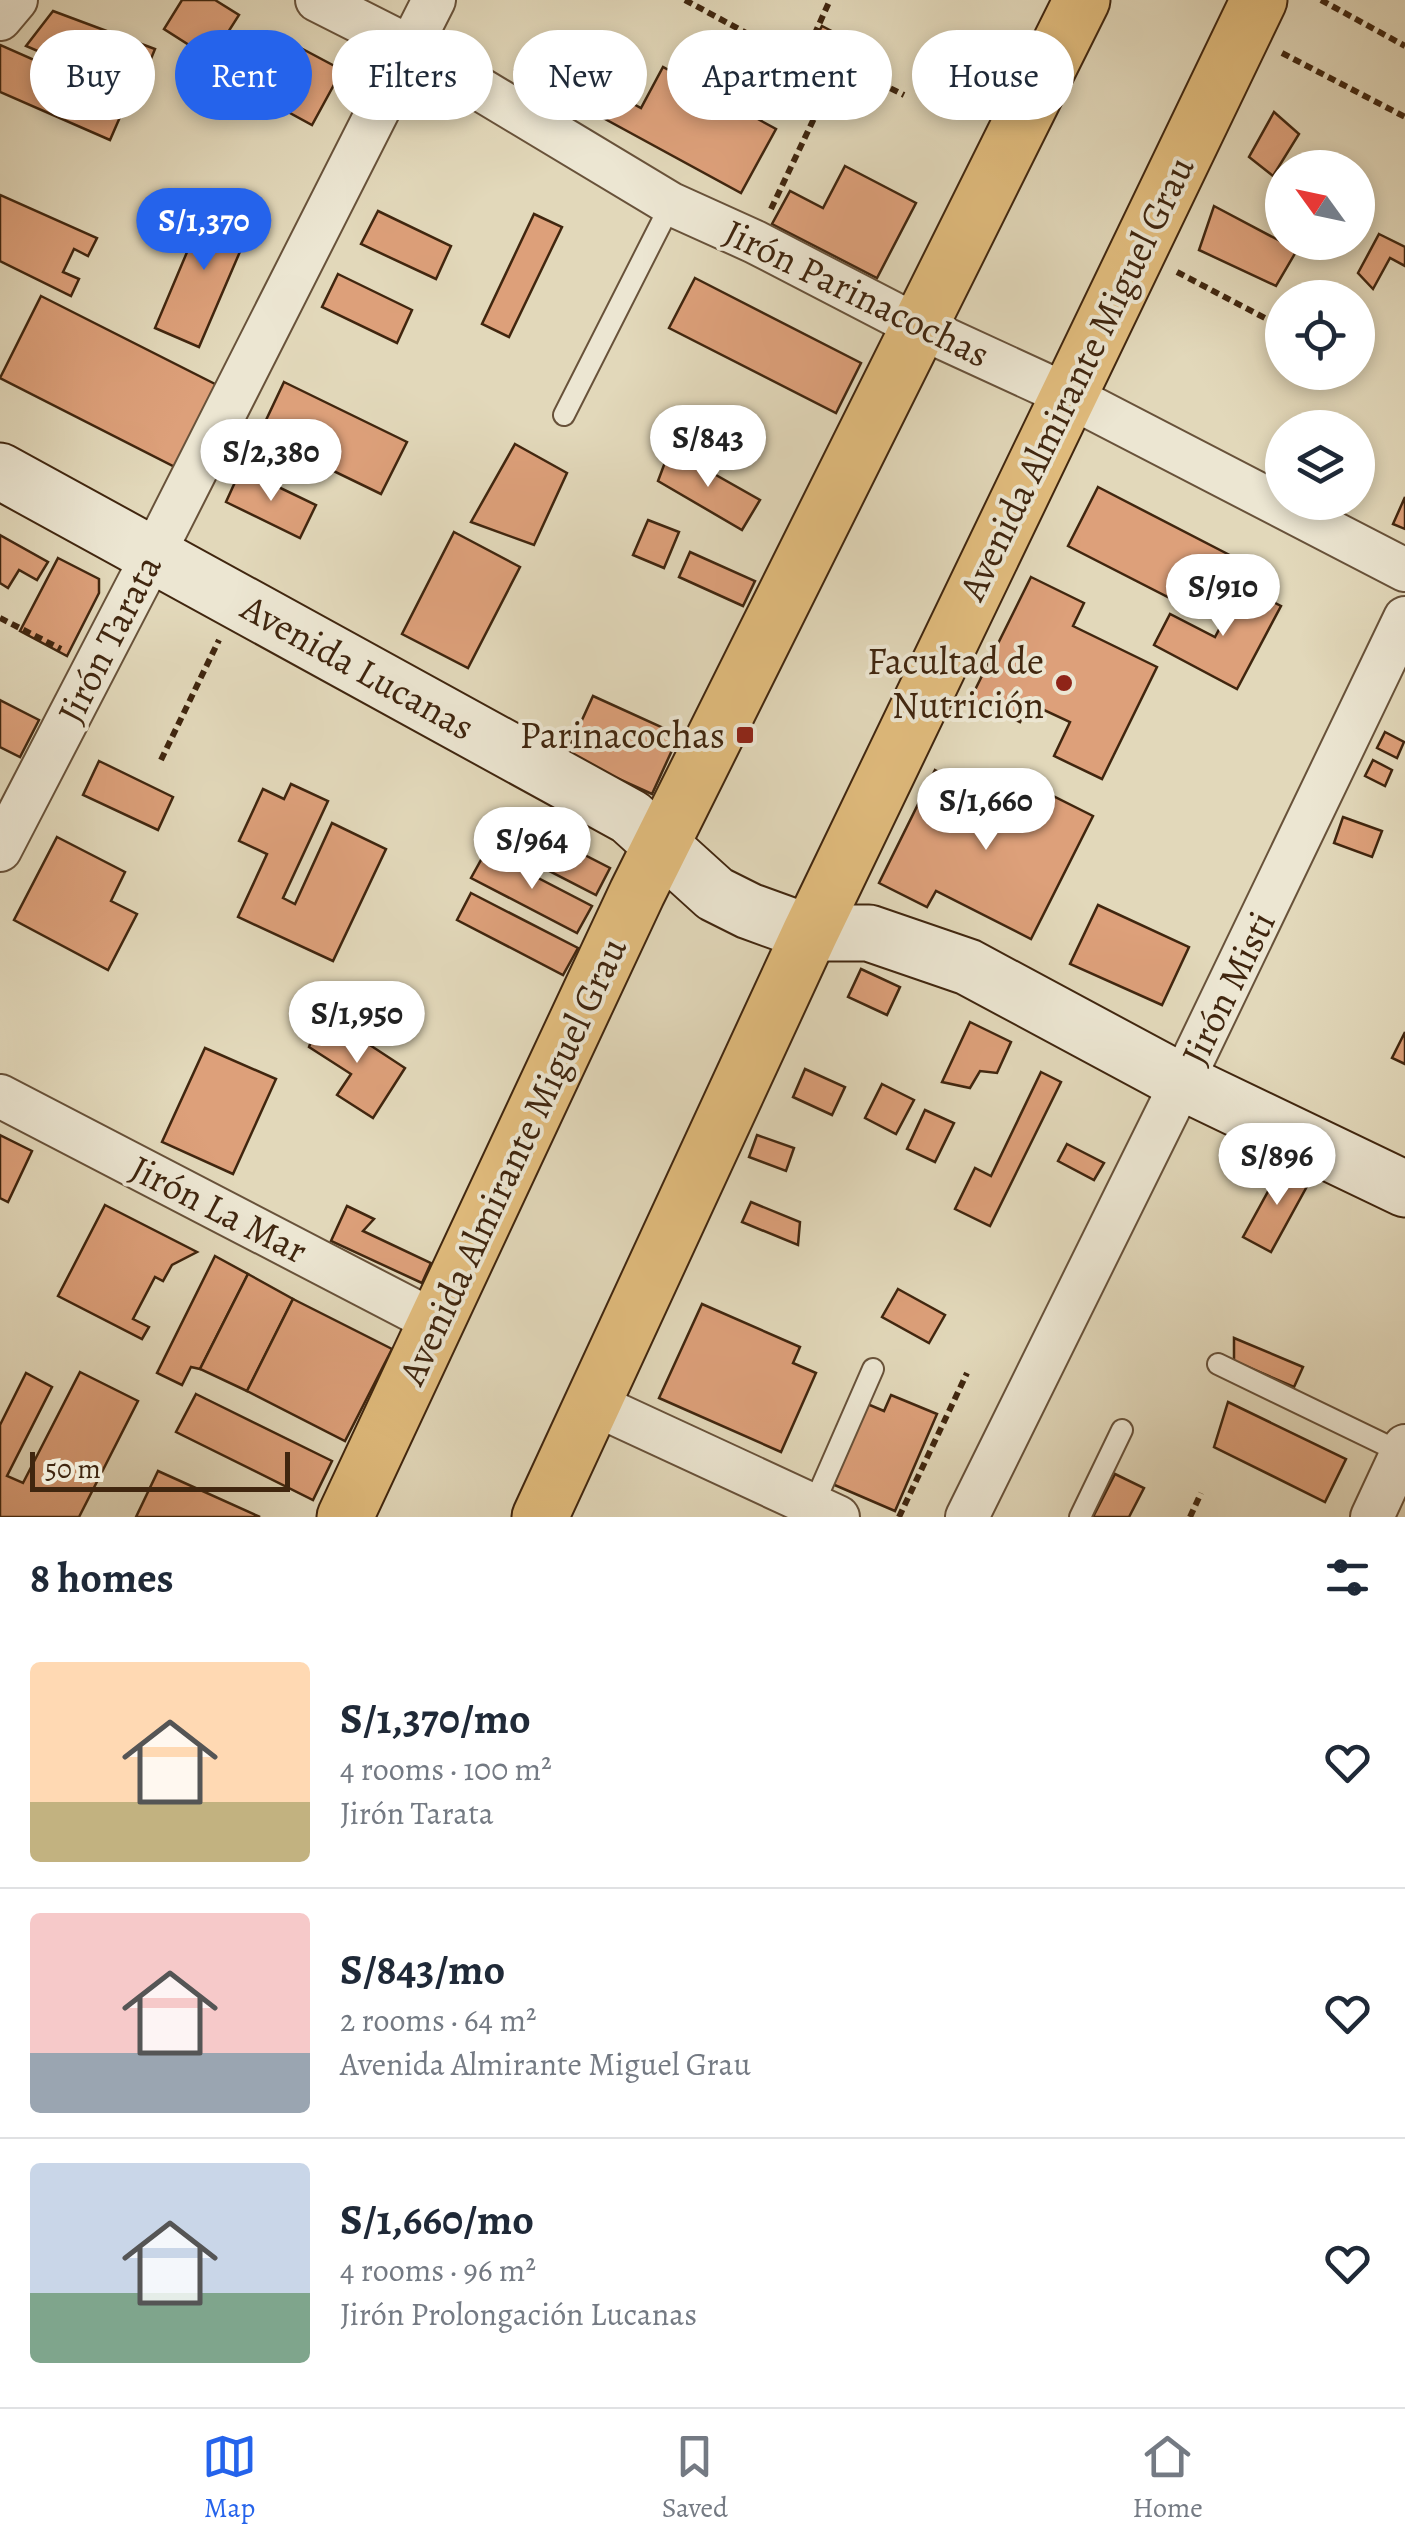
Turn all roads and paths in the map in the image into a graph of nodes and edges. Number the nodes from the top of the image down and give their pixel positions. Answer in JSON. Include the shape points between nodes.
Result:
{"nodes":[{"id":1,"x":16,"y":0,"type":"edge"},
{"id":2,"x":317,"y":0,"type":"edge"},
{"id":3,"x":434,"y":0,"type":"edge"},
{"id":4,"x":685,"y":0,"type":"edge"},
{"id":5,"x":830,"y":0,"type":"edge"},
{"id":6,"x":1082,"y":0,"type":"edge"},
{"id":7,"x":1321,"y":0,"type":"edge"},
{"id":8,"x":1250,"y":16,"type":"edge"},
{"id":9,"x":0,"y":19,"type":"edge"},
{"id":10,"x":376,"y":30,"type":"edge"},
{"id":11,"x":419,"y":30,"type":"edge"},
{"id":12,"x":741,"y":30,"type":"edge"},
{"id":13,"x":816,"y":30,"type":"edge"},
{"id":14,"x":1405,"y":46,"type":"edge"},
{"id":15,"x":892,"y":89,"type":"edge"},
{"id":16,"x":904,"y":95,"type":"dead end"},
{"id":17,"x":493,"y":97,"type":"edge"},
{"id":18,"x":1405,"y":117,"type":"edge"},
{"id":19,"x":373,"y":120,"type":"edge"},
{"id":20,"x":813,"y":120,"type":"edge"},
{"id":21,"x":671,"y":204,"type":"junction"},
{"id":22,"x":755,"y":242,"type":"junction"},
{"id":23,"x":1136,"y":251,"type":"junction"},
{"id":24,"x":1265,"y":319,"type":"edge"},
{"id":25,"x":917,"y":326,"type":"junction"},
{"id":26,"x":1067,"y":395,"type":"junction"},
{"id":27,"x":564,"y":415,"type":"dead end"},
{"id":28,"x":0,"y":471,"type":"edge"},
{"id":29,"x":153,"y":556,"type":"junction"},
{"id":30,"x":1405,"y":570,"type":"edge"},
{"id":31,"x":238,"y":601,"type":"junction"},
{"id":32,"x":0,"y":618,"type":"edge"},
{"id":33,"x":1405,"y":618,"type":"edge"},
{"id":34,"x":96,"y":666,"type":"junction"},
{"id":35,"x":161,"y":760,"type":"dead end"},
{"id":36,"x":661,"y":845,"type":"junction"},
{"id":37,"x":0,"y":850,"type":"edge"},
{"id":38,"x":810,"y":933,"type":"junction"},
{"id":39,"x":1182,"y":1082,"type":"junction"},
{"id":40,"x":0,"y":1096,"type":"edge"},
{"id":41,"x":1405,"y":1189,"type":"edge"},
{"id":42,"x":437,"y":1322,"type":"junction"},
{"id":43,"x":1218,"y":1364,"type":"dead end"},
{"id":44,"x":873,"y":1368,"type":"dead end"},
{"id":45,"x":968,"y":1373,"type":"dead end"},
{"id":46,"x":594,"y":1404,"type":"junction"},
{"id":47,"x":1122,"y":1430,"type":"dead end"},
{"id":48,"x":1403,"y":1449,"type":"edge"},
{"id":49,"x":1201,"y":1493,"type":"dead end"},
{"id":50,"x":825,"y":1511,"type":"edge"},
{"id":51,"x":345,"y":1517,"type":"edge"},
{"id":52,"x":540,"y":1517,"type":"edge"},
{"id":53,"x":900,"y":1517,"type":"edge"},
{"id":54,"x":967,"y":1517,"type":"edge"},
{"id":55,"x":1080,"y":1517,"type":"edge"},
{"id":56,"x":1190,"y":1517,"type":"edge"},
{"id":57,"x":1372,"y":1517,"type":"edge"}],
"edges":[{"from":1,"to":9,"type":"street"},
{"from":2,"to":10,"type":"street","name":"Jirón Parinacochas"},
{"from":3,"to":11,"type":"street","name":"Jirón Tarata"},
{"from":4,"to":12,"type":"path"},
{"from":5,"to":13,"type":"path"},
{"from":6,"to":25,"type":"main road","name":"Avenida Almirante Miguel Grau"},
{"from":7,"to":14,"type":"path"},
{"from":8,"to":18,"type":"path"},
{"from":8,"to":23,"type":"main road","name":"Avenida Almirante Miguel Grau"},
{"from":15,"to":16,"type":"path"},
{"from":17,"to":21,"type":"street","name":"Jirón Parinacochas"},
{"from":19,"to":29,"type":"street","name":"Jirón Tarata"},
{"from":20,"to":22,"type":"path"},
{"from":21,"to":22,"type":"street","name":"Jirón Parinacochas"},
{"from":21,"to":27,"type":"lane"},
{"from":22,"to":25,"type":"street","name":"Jirón Parinacochas"},
{"from":23,"to":24,"type":"path"},
{"from":23,"to":26,"type":"main road","name":"Avenida Almirante Miguel Grau"},
{"from":25,"to":26,"type":"street","name":"Jirón Parinacochas"},
{"from":25,"to":36,"type":"main road","name":"Avenida Almirante Miguel Grau"},
{"from":26,"to":30,"type":"street","name":"Jirón Parinacochas"},
{"from":26,"to":38,"type":"main road","name":"Avenida Almirante Miguel Grau"},
{"from":28,"to":29,"type":"street","name":"Avenida Lucanas"},
{"from":29,"to":31,"type":"street","name":"Avenida Lucanas"},
{"from":29,"to":34,"type":"street","name":"Jirón Tarata"},
{"from":31,"to":35,"type":"path"},
{"from":31,"to":36,"type":"street","name":"Avenida Lucanas","via":[[630,817]]},
{"from":32,"to":34,"type":"path"},
{"from":33,"to":39,"type":"street","name":"Jirón Misti"},
{"from":34,"to":37,"type":"street","name":"Jirón Tarata"},
{"from":36,"to":38,"type":"street","name":"Avenida Lucanas","via":[[715,894]]},
{"from":36,"to":42,"type":"main road","name":"Avenida Almirante Miguel Grau"},
{"from":38,"to":39,"type":"street","via":[[869,932],[968,968]]},
{"from":38,"to":46,"type":"main road","name":"Avenida Almirante Miguel Grau"},
{"from":39,"to":41,"type":"street"},
{"from":39,"to":54,"type":"street","name":"Jirón Misti"},
{"from":40,"to":42,"type":"street","name":"Jirón La Mar"},
{"from":42,"to":51,"type":"main road","name":"Avenida Almirante Miguel Grau"},
{"from":43,"to":48,"type":"lane"},
{"from":44,"to":50,"type":"lane"},
{"from":45,"to":53,"type":"path"},
{"from":46,"to":50,"type":"street"},
{"from":46,"to":52,"type":"main road","name":"Avenida Almirante Miguel Grau"},
{"from":47,"to":55,"type":"lane"},
{"from":48,"to":57,"type":"street"},
{"from":49,"to":56,"type":"path"}]}
